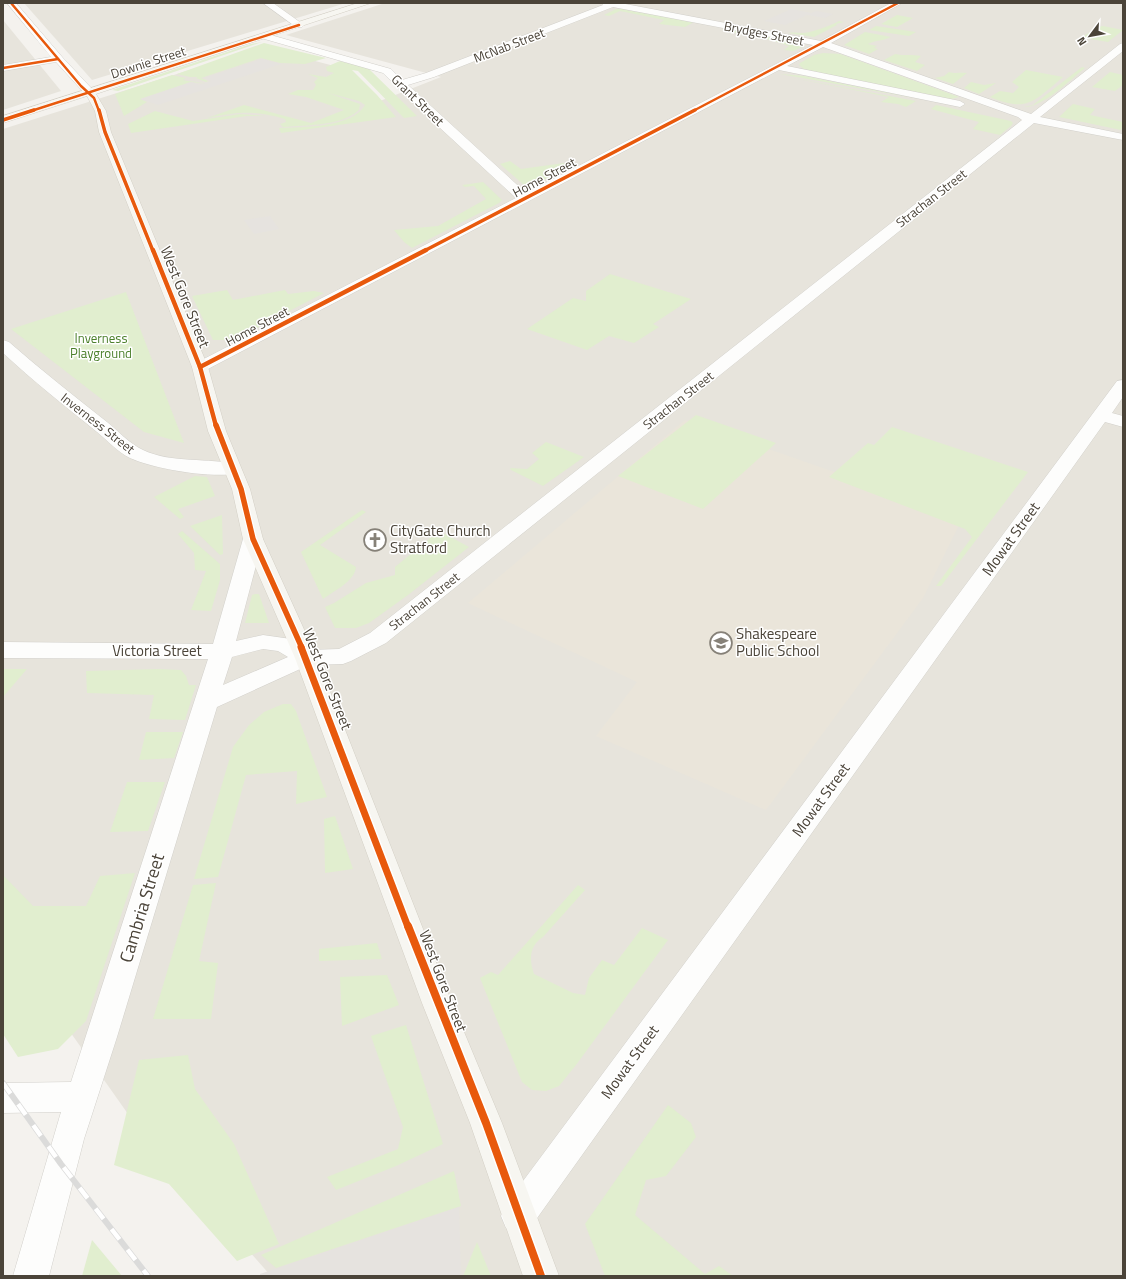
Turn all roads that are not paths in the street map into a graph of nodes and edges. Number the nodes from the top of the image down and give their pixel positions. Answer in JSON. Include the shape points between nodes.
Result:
{"nodes":[{"id":1,"x":11,"y":3,"type":"edge"},
{"id":2,"x":267,"y":3,"type":"edge"},
{"id":3,"x":367,"y":3,"type":"edge"},
{"id":4,"x":611,"y":3,"type":"edge"},
{"id":5,"x":898,"y":3,"type":"edge"},
{"id":6,"x":299,"y":25,"type":"junction"},
{"id":7,"x":264,"y":36,"type":"junction"},
{"id":8,"x":823,"y":44,"type":"junction"},
{"id":9,"x":1123,"y":46,"type":"edge"},
{"id":10,"x":58,"y":59,"type":"junction"},
{"id":11,"x":777,"y":67,"type":"junction"},
{"id":12,"x":3,"y":68,"type":"edge"},
{"id":13,"x":402,"y":84,"type":"junction"},
{"id":14,"x":90,"y":93,"type":"junction"},
{"id":15,"x":1032,"y":118,"type":"junction"},
{"id":16,"x":3,"y":120,"type":"edge"},
{"id":17,"x":1123,"y":137,"type":"edge"},
{"id":18,"x":525,"y":199,"type":"junction"},
{"id":19,"x":3,"y":345,"type":"edge"},
{"id":20,"x":200,"y":367,"type":"junction"},
{"id":21,"x":1123,"y":385,"type":"edge"},
{"id":22,"x":1112,"y":418,"type":"edge"},
{"id":23,"x":232,"y":469,"type":"junction"},
{"id":24,"x":253,"y":539,"type":"junction"},
{"id":25,"x":3,"y":650,"type":"edge"},
{"id":26,"x":221,"y":652,"type":"junction"},
{"id":27,"x":306,"y":658,"type":"junction"},
{"id":28,"x":206,"y":702,"type":"junction"},
{"id":29,"x":83,"y":1097,"type":"junction"},
{"id":30,"x":3,"y":1098,"type":"edge"},
{"id":31,"x":518,"y":1216,"type":"junction"},
{"id":32,"x":31,"y":1276,"type":"edge"},
{"id":33,"x":541,"y":1276,"type":"edge"}],
"edges":[{"from":1,"to":10,"type":"street"},
{"from":2,"to":6,"type":"street"},
{"from":3,"to":6,"type":"street","name":"Downie Street"},
{"from":4,"to":8,"type":"street","name":"Brydges Street"},
{"from":4,"to":13,"type":"street","name":"McNab Street"},
{"from":5,"to":8,"type":"street","name":"Home Street"},
{"from":6,"to":7,"type":"street","name":"Downie Street"},
{"from":7,"to":13,"type":"street","name":"Grant Street","via":[[378,67]]},
{"from":7,"to":14,"type":"street","name":"Downie Street"},
{"from":8,"to":11,"type":"street","name":"Home Street"},
{"from":8,"to":15,"type":"street","name":"Brydges Street"},
{"from":9,"to":15,"type":"street","name":"Strachan Street"},
{"from":10,"to":12,"type":"street"},
{"from":10,"to":14,"type":"street"},
{"from":11,"to":15,"type":"street","name":"Brydges Street"},
{"from":11,"to":18,"type":"street","name":"Home Street"},
{"from":13,"to":18,"type":"street","name":"Grant Street","via":[[430,113]]},
{"from":14,"to":16,"type":"street","name":"Downie Street"},
{"from":14,"to":20,"type":"street","name":"West Gore Street"},
{"from":15,"to":17,"type":"street","name":"Brydges Street"},
{"from":15,"to":27,"type":"street","name":"Strachan Street","via":[[378,638],[343,656]]},
{"from":18,"to":20,"type":"street","name":"Home Street"},
{"from":19,"to":23,"type":"street","name":"Inverness Street","via":[[136,454],[192,467]]},
{"from":20,"to":23,"type":"street","name":"West Gore Street","via":[[217,431]]},
{"from":21,"to":22,"type":"street","name":"Mowat Street"},
{"from":22,"to":31,"type":"street","name":"Mowat Street"},
{"from":23,"to":24,"type":"street","name":"West Gore Street","via":[[241,489]]},
{"from":24,"to":26,"type":"street","name":"Cambria Street"},
{"from":24,"to":27,"type":"street","name":"West Gore Street"},
{"from":25,"to":26,"type":"street","name":"Victoria Street"},
{"from":26,"to":27,"type":"street","name":"Victoria Street","via":[[263,642],[283,644]]},
{"from":26,"to":28,"type":"street","name":"Cambria Street"},
{"from":27,"to":28,"type":"street","name":"Strachan Street"},
{"from":27,"to":31,"type":"street","name":"West Gore Street","via":[[437,1002],[486,1123]]},
{"from":28,"to":29,"type":"street","name":"Cambria Street"},
{"from":29,"to":30,"type":"street"},
{"from":29,"to":32,"type":"street","name":"Cambria Street","via":[[68,1139]]},
{"from":31,"to":33,"type":"street","name":"West Gore Street"}]}
